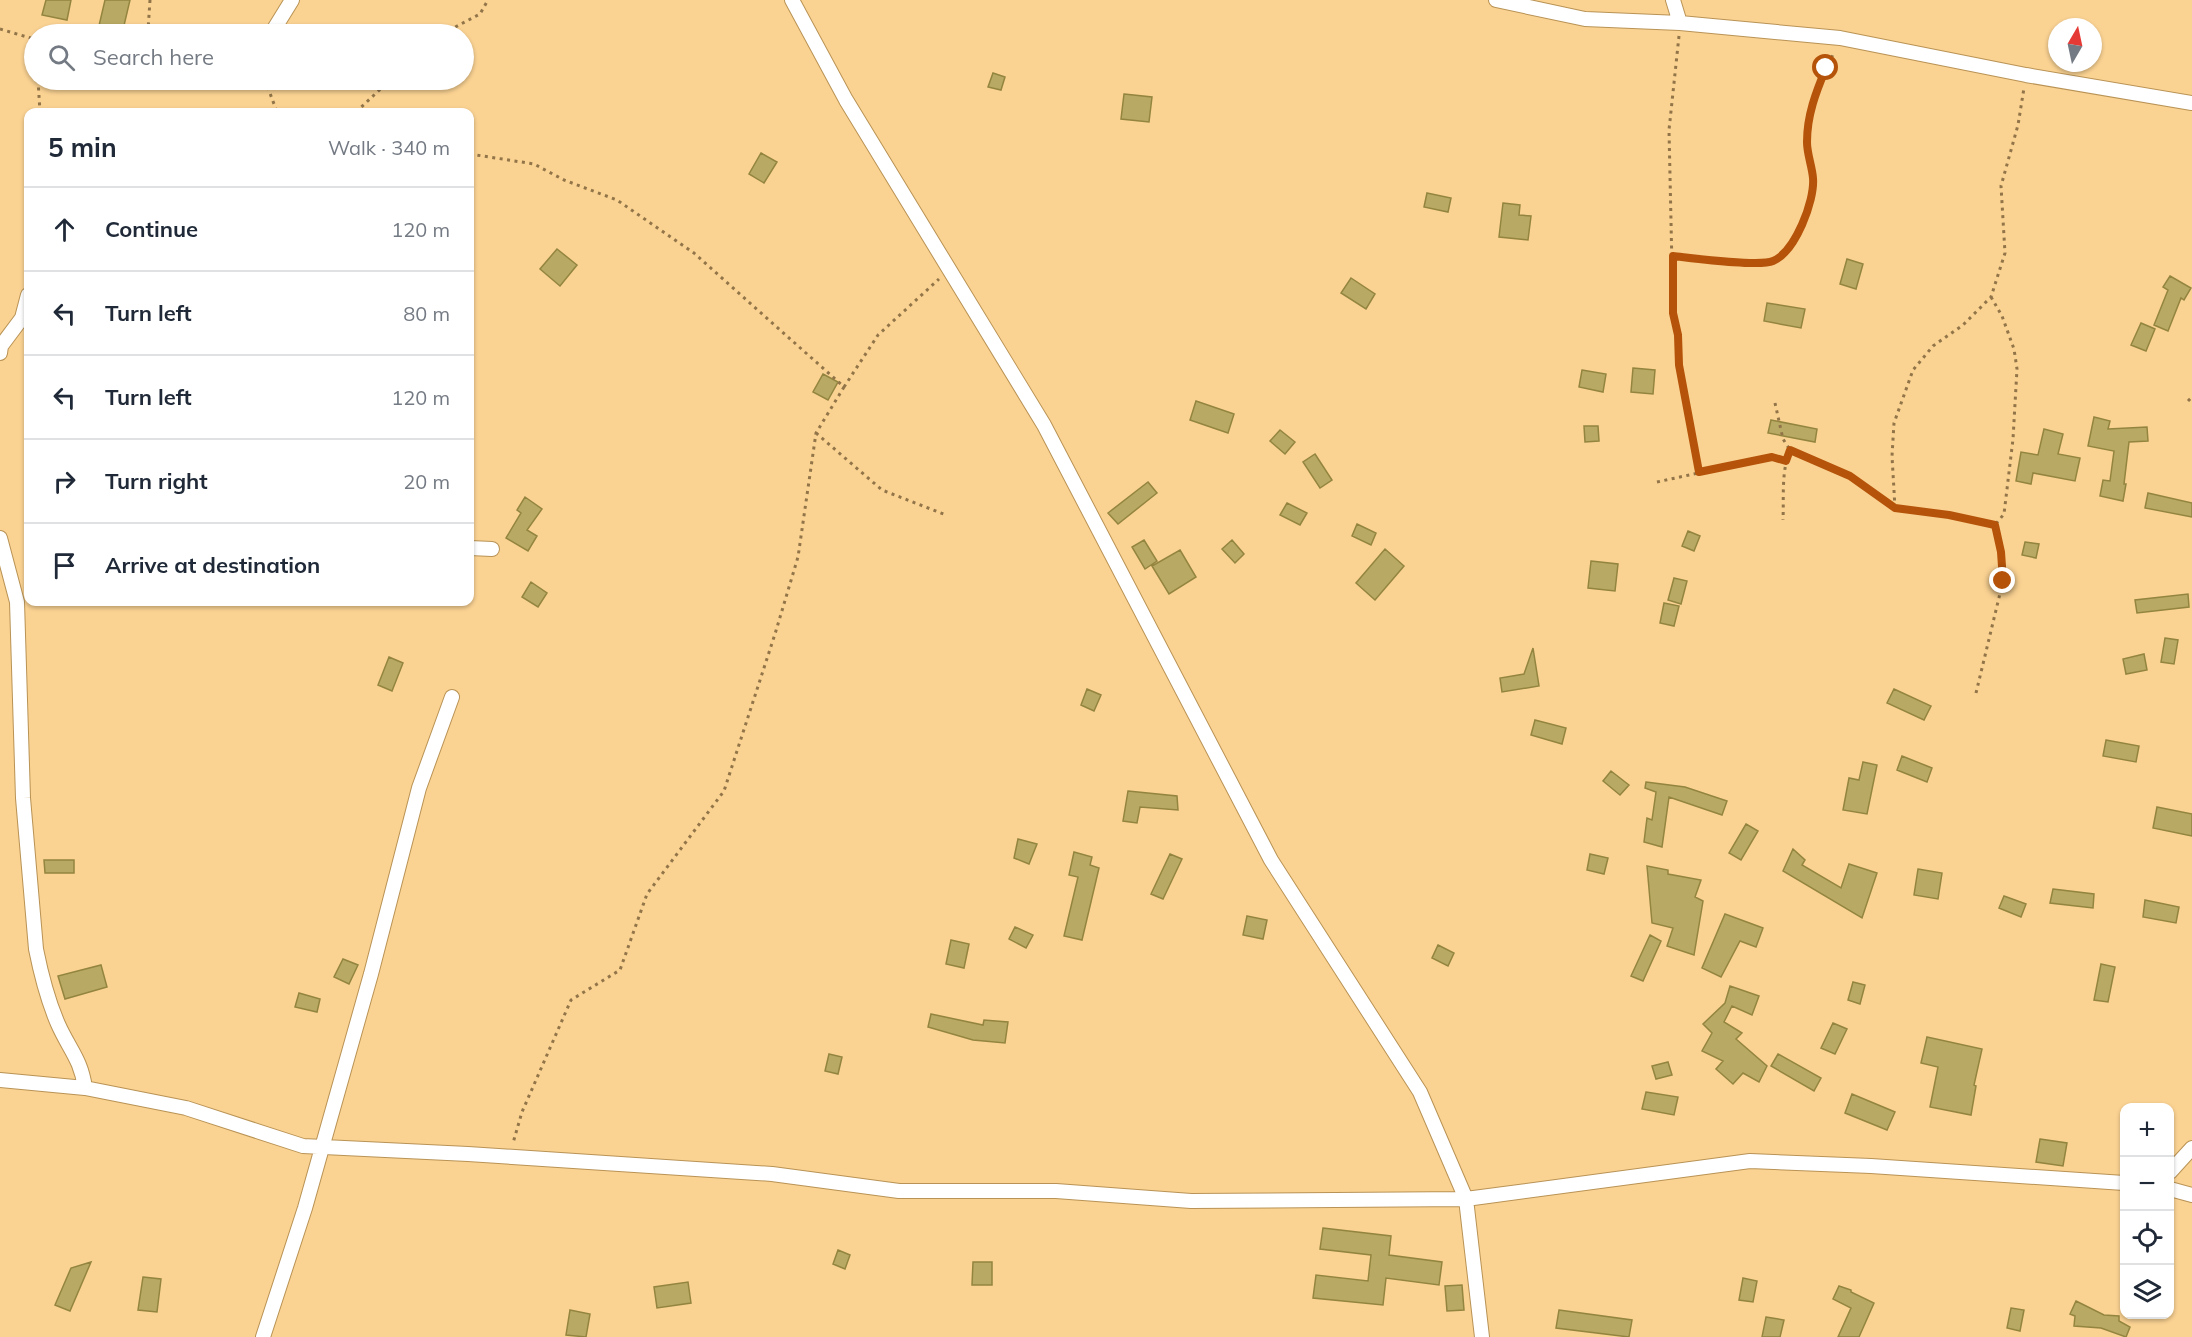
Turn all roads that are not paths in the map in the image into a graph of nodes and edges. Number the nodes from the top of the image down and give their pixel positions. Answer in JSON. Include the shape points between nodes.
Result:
{"nodes":[{"id":1,"x":292,"y":0,"type":"edge"},
{"id":2,"x":792,"y":0,"type":"edge"},
{"id":3,"x":1496,"y":0,"type":"edge"},
{"id":4,"x":1674,"y":0,"type":"edge"},
{"id":5,"x":1680,"y":23,"type":"junction"},
{"id":6,"x":277,"y":24,"type":"edge"},
{"id":7,"x":2192,"y":103,"type":"edge"},
{"id":8,"x":24,"y":311,"type":"edge"},
{"id":9,"x":0,"y":353,"type":"edge"},
{"id":10,"x":0,"y":538,"type":"edge"},
{"id":11,"x":474,"y":548,"type":"edge"},
{"id":12,"x":492,"y":549,"type":"dead end"},
{"id":13,"x":452,"y":698,"type":"dead end"},
{"id":14,"x":0,"y":1080,"type":"edge"},
{"id":15,"x":85,"y":1088,"type":"junction"},
{"id":16,"x":321,"y":1147,"type":"junction"},
{"id":17,"x":2192,"y":1148,"type":"edge"},
{"id":18,"x":2174,"y":1167,"type":"edge"},
{"id":19,"x":2120,"y":1183,"type":"edge"},
{"id":20,"x":2174,"y":1190,"type":"edge"},
{"id":21,"x":2192,"y":1195,"type":"edge"},
{"id":22,"x":1466,"y":1199,"type":"junction"},
{"id":23,"x":263,"y":1337,"type":"edge"},
{"id":24,"x":1482,"y":1337,"type":"edge"}],
"edges":[{"from":1,"to":6,"type":"street"},
{"from":2,"to":22,"type":"street","via":[[846,100],[1044,425],[1271,860],[1420,1092]]},
{"from":3,"to":5,"type":"street","via":[[1586,19]]},
{"from":4,"to":5,"type":"street"},
{"from":5,"to":7,"type":"street","via":[[1840,38]]},
{"from":8,"to":9,"type":"street"},
{"from":10,"to":15,"type":"street","via":[[17,602],[22,798],[36,949],[57,1020],[82,1068]]},
{"from":11,"to":12,"type":"street"},
{"from":13,"to":16,"type":"street","via":[[419,788]]},
{"from":14,"to":15,"type":"street"},
{"from":15,"to":16,"type":"street","via":[[186,1108],[303,1146]]},
{"from":16,"to":22,"type":"street","via":[[772,1174],[899,1191],[1056,1191],[1191,1201]]},
{"from":16,"to":23,"type":"street"},
{"from":17,"to":18,"type":"street"},
{"from":19,"to":22,"type":"street","via":[[1750,1161]]},
{"from":20,"to":21,"type":"street"},
{"from":22,"to":24,"type":"street"}]}
